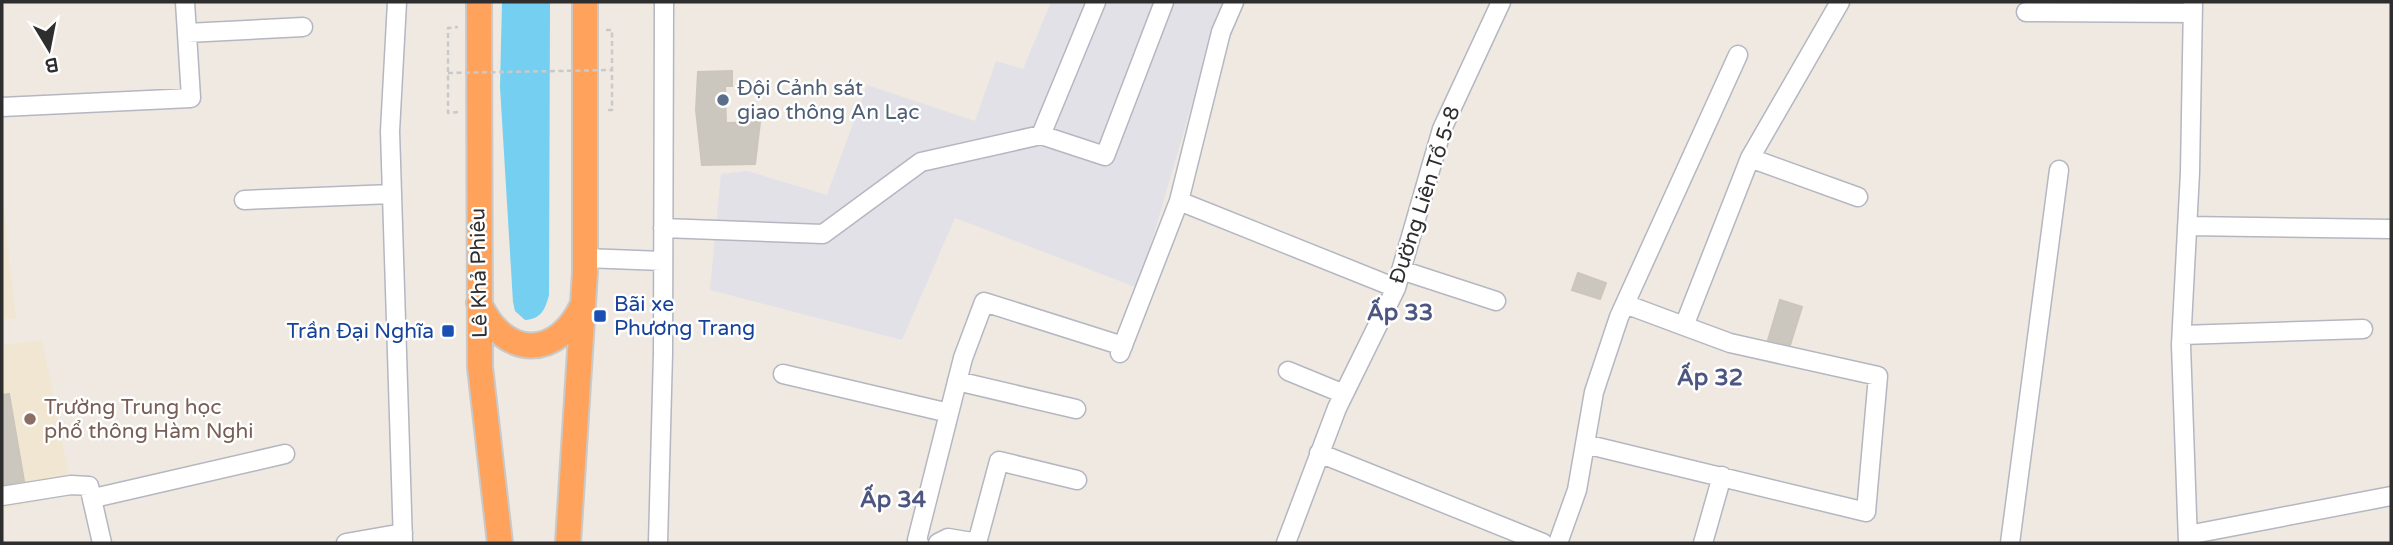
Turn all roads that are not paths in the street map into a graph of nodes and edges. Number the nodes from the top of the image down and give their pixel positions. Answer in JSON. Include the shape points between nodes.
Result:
{"nodes":[{"id":1,"x":186,"y":2,"type":"edge"},
{"id":2,"x":397,"y":2,"type":"edge"},
{"id":3,"x":479,"y":2,"type":"edge"},
{"id":4,"x":585,"y":2,"type":"edge"},
{"id":5,"x":664,"y":2,"type":"edge"},
{"id":6,"x":1096,"y":2,"type":"edge"},
{"id":7,"x":1164,"y":2,"type":"edge"},
{"id":8,"x":1234,"y":2,"type":"edge"},
{"id":9,"x":1501,"y":2,"type":"edge"},
{"id":10,"x":1840,"y":2,"type":"edge"},
{"id":11,"x":2193,"y":7,"type":"edge"},
{"id":12,"x":2026,"y":12,"type":"dead end"},
{"id":13,"x":303,"y":27,"type":"dead end"},
{"id":14,"x":187,"y":33,"type":"junction"},
{"id":15,"x":1738,"y":55,"type":"dead end"},
{"id":16,"x":3,"y":111,"type":"edge"},
{"id":17,"x":1041,"y":135,"type":"junction"},
{"id":18,"x":1750,"y":158,"type":"junction"},
{"id":19,"x":2059,"y":170,"type":"dead end"},
{"id":20,"x":392,"y":194,"type":"junction"},
{"id":21,"x":1858,"y":197,"type":"dead end"},
{"id":22,"x":244,"y":200,"type":"dead end"},
{"id":23,"x":1179,"y":201,"type":"junction"},
{"id":24,"x":2188,"y":226,"type":"junction"},
{"id":25,"x":663,"y":228,"type":"junction"},
{"id":26,"x":2391,"y":229,"type":"edge"},
{"id":27,"x":585,"y":258,"type":"junction"},
{"id":28,"x":662,"y":261,"type":"junction"},
{"id":29,"x":1401,"y":270,"type":"junction"},
{"id":30,"x":1396,"y":288,"type":"junction"},
{"id":31,"x":584,"y":301,"type":"junction"},
{"id":32,"x":1496,"y":301,"type":"dead end"},
{"id":33,"x":479,"y":303,"type":"junction"},
{"id":34,"x":1625,"y":304,"type":"junction"},
{"id":35,"x":1684,"y":326,"type":"junction"},
{"id":36,"x":2363,"y":329,"type":"dead end"},
{"id":37,"x":2182,"y":335,"type":"junction"},
{"id":38,"x":1288,"y":371,"type":"dead end"},
{"id":39,"x":783,"y":374,"type":"dead end"},
{"id":40,"x":957,"y":381,"type":"junction"},
{"id":41,"x":1344,"y":394,"type":"junction"},
{"id":42,"x":1076,"y":409,"type":"dead end"},
{"id":43,"x":949,"y":414,"type":"junction"},
{"id":44,"x":1585,"y":444,"type":"junction"},
{"id":45,"x":1319,"y":453,"type":"junction"},
{"id":46,"x":285,"y":454,"type":"dead end"},
{"id":47,"x":1721,"y":476,"type":"junction"},
{"id":48,"x":1077,"y":480,"type":"dead end"},
{"id":49,"x":2,"y":496,"type":"edge"},
{"id":50,"x":2391,"y":496,"type":"edge"},
{"id":51,"x":94,"y":499,"type":"junction"},
{"id":52,"x":570,"y":531,"type":"edge"},
{"id":53,"x":403,"y":538,"type":"edge"},
{"id":54,"x":2188,"y":539,"type":"edge"},
{"id":55,"x":102,"y":543,"type":"edge"},
{"id":56,"x":346,"y":543,"type":"edge"},
{"id":57,"x":500,"y":543,"type":"edge"},
{"id":58,"x":585,"y":543,"type":"edge"},
{"id":59,"x":658,"y":543,"type":"edge"},
{"id":60,"x":919,"y":543,"type":"edge"},
{"id":61,"x":938,"y":543,"type":"edge"},
{"id":62,"x":977,"y":543,"type":"edge"},
{"id":63,"x":1286,"y":543,"type":"edge"},
{"id":64,"x":1543,"y":543,"type":"edge"},
{"id":65,"x":1558,"y":543,"type":"edge"},
{"id":66,"x":1703,"y":543,"type":"edge"},
{"id":67,"x":2010,"y":543,"type":"edge"}],
"edges":[{"from":1,"to":14,"type":"street"},
{"from":2,"to":20,"type":"street","via":[[390,131]]},
{"from":3,"to":33,"type":"highway","name":"Lê Khả Phiêu"},
{"from":4,"to":27,"type":"highway"},
{"from":5,"to":25,"type":"street"},
{"from":6,"to":17,"type":"street"},
{"from":7,"to":17,"type":"street","via":[[1105,156]]},
{"from":8,"to":23,"type":"street","via":[[1221,32]]},
{"from":9,"to":29,"type":"street","name":"Đường Liên Tổ 5-8","via":[[1442,129]]},
{"from":10,"to":18,"type":"street"},
{"from":11,"to":12,"type":"street"},
{"from":11,"to":24,"type":"street"},
{"from":13,"to":14,"type":"street"},
{"from":14,"to":16,"type":"street","via":[[191,98]]},
{"from":15,"to":34,"type":"street"},
{"from":17,"to":25,"type":"street","via":[[921,162],[822,234]]},
{"from":18,"to":21,"type":"street"},
{"from":18,"to":35,"type":"street"},
{"from":19,"to":67,"type":"street"},
{"from":20,"to":22,"type":"street"},
{"from":20,"to":53,"type":"street"},
{"from":23,"to":30,"type":"street"},
{"from":23,"to":40,"type":"street","via":[[1122,349],[985,302]]},
{"from":24,"to":26,"type":"street"},
{"from":24,"to":37,"type":"street"},
{"from":25,"to":28,"type":"street"},
{"from":27,"to":28,"type":"street"},
{"from":27,"to":31,"type":"highway"},
{"from":28,"to":59,"type":"street"},
{"from":29,"to":30,"type":"street","name":"Đường Liên Tổ 5-8"},
{"from":29,"to":32,"type":"street"},
{"from":30,"to":41,"type":"street","name":"Đường Liên Tổ 5-8"},
{"from":31,"to":33,"type":"highway","via":[[565,330],[533,346],[516,344],[498,334]]},
{"from":31,"to":52,"type":"highway"},
{"from":33,"to":57,"type":"highway","name":"Lê Khả Phiêu","via":[[481,379]]},
{"from":34,"to":35,"type":"street"},
{"from":34,"to":44,"type":"street","via":[[1594,392]]},
{"from":35,"to":47,"type":"street","via":[[1730,343],[1878,376],[1866,512]]},
{"from":36,"to":37,"type":"street"},
{"from":37,"to":54,"type":"street"},
{"from":38,"to":41,"type":"street"},
{"from":39,"to":43,"type":"street"},
{"from":40,"to":42,"type":"street"},
{"from":40,"to":43,"type":"street"},
{"from":41,"to":45,"type":"street","name":"Đường Liên Tổ 5-8"},
{"from":43,"to":60,"type":"street"},
{"from":44,"to":47,"type":"street"},
{"from":44,"to":65,"type":"street","via":[[1577,490]]},
{"from":45,"to":63,"type":"street","name":"Đường Liên Tổ 5-8"},
{"from":45,"to":64,"type":"street"},
{"from":46,"to":51,"type":"street"},
{"from":47,"to":66,"type":"street"},
{"from":48,"to":62,"type":"street","via":[[999,461]]},
{"from":49,"to":51,"type":"street","via":[[71,485],[89,486]]},
{"from":50,"to":54,"type":"street"},
{"from":51,"to":55,"type":"street"},
{"from":52,"to":58,"type":"highway"},
{"from":53,"to":56,"type":"street"},
{"from":61,"to":62,"type":"street","via":[[948,538]]}]}
